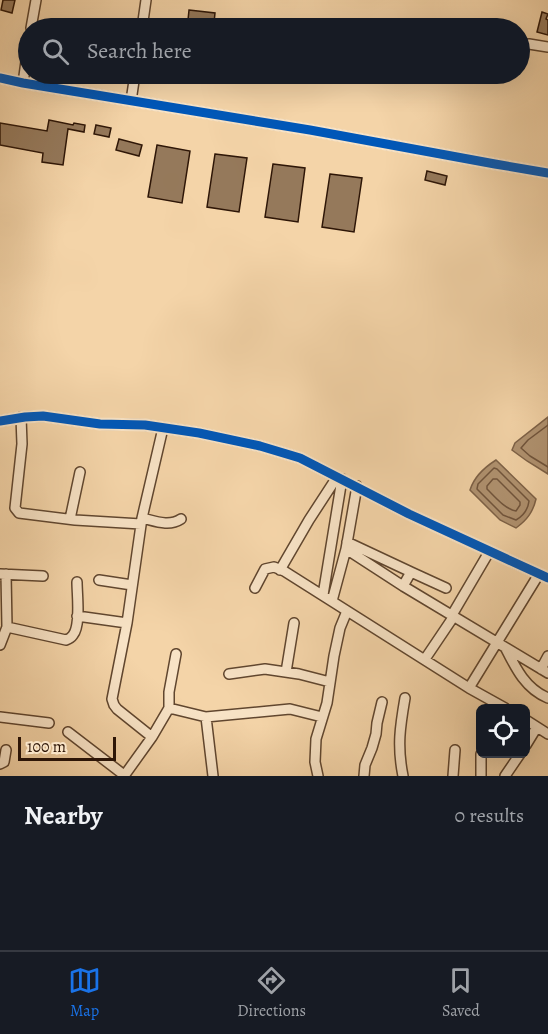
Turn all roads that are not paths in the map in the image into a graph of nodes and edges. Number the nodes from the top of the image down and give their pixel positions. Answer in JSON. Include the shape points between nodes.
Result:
{"nodes":[{"id":1,"x":36,"y":0,"type":"edge"},
{"id":2,"x":146,"y":0,"type":"edge"},
{"id":3,"x":33,"y":18,"type":"edge"},
{"id":4,"x":143,"y":18,"type":"edge"},
{"id":5,"x":530,"y":44,"type":"edge"},
{"id":6,"x":548,"y":47,"type":"edge"},
{"id":7,"x":0,"y":78,"type":"edge"},
{"id":8,"x":18,"y":82,"type":"edge"},
{"id":9,"x":29,"y":84,"type":"edge"},
{"id":10,"x":134,"y":84,"type":"edge"},
{"id":11,"x":131,"y":101,"type":"junction"},
{"id":12,"x":548,"y":172,"type":"edge"},
{"id":13,"x":21,"y":417,"type":"junction"},
{"id":14,"x":0,"y":421,"type":"edge"},
{"id":15,"x":163,"y":428,"type":"junction"},
{"id":16,"x":80,"y":472,"type":"dead end"},
{"id":17,"x":340,"y":478,"type":"junction"},
{"id":18,"x":357,"y":486,"type":"junction"},
{"id":19,"x":69,"y":519,"type":"junction"},
{"id":20,"x":181,"y":519,"type":"dead end"},
{"id":21,"x":141,"y":521,"type":"junction"},
{"id":22,"x":346,"y":546,"type":"junction"},
{"id":23,"x":489,"y":552,"type":"junction"},
{"id":24,"x":280,"y":570,"type":"junction"},
{"id":25,"x":411,"y":572,"type":"junction"},
{"id":26,"x":3,"y":574,"type":"edge"},
{"id":27,"x":44,"y":576,"type":"dead end"},
{"id":28,"x":543,"y":576,"type":"edge"},
{"id":29,"x":99,"y":580,"type":"dead end"},
{"id":30,"x":76,"y":582,"type":"dead end"},
{"id":31,"x":132,"y":585,"type":"junction"},
{"id":32,"x":403,"y":586,"type":"junction"},
{"id":33,"x":255,"y":588,"type":"dead end"},
{"id":34,"x":446,"y":588,"type":"dead end"},
{"id":35,"x":322,"y":595,"type":"junction"},
{"id":36,"x":332,"y":601,"type":"junction"},
{"id":37,"x":347,"y":611,"type":"junction"},
{"id":38,"x":77,"y":616,"type":"junction"},
{"id":39,"x":453,"y":616,"type":"junction"},
{"id":40,"x":127,"y":623,"type":"junction"},
{"id":41,"x":294,"y":623,"type":"dead end"},
{"id":42,"x":7,"y":627,"type":"junction"},
{"id":43,"x":0,"y":645,"type":"edge"},
{"id":44,"x":501,"y":645,"type":"junction"},
{"id":45,"x":176,"y":654,"type":"dead end"},
{"id":46,"x":548,"y":656,"type":"edge"},
{"id":47,"x":425,"y":659,"type":"junction"},
{"id":48,"x":544,"y":671,"type":"edge"},
{"id":49,"x":286,"y":672,"type":"junction"},
{"id":50,"x":229,"y":674,"type":"dead end"},
{"id":51,"x":330,"y":682,"type":"junction"},
{"id":52,"x":469,"y":688,"type":"junction"},
{"id":53,"x":405,"y":698,"type":"dead end"},
{"id":54,"x":548,"y":698,"type":"edge"},
{"id":55,"x":382,"y":702,"type":"dead end"},
{"id":56,"x":498,"y":704,"type":"edge"},
{"id":57,"x":170,"y":708,"type":"junction"},
{"id":58,"x":0,"y":717,"type":"edge"},
{"id":59,"x":206,"y":717,"type":"junction"},
{"id":60,"x":322,"y":717,"type":"junction"},
{"id":61,"x":530,"y":722,"type":"edge"},
{"id":62,"x":49,"y":723,"type":"dead end"},
{"id":63,"x":545,"y":730,"type":"edge"},
{"id":64,"x":68,"y":732,"type":"dead end"},
{"id":65,"x":152,"y":737,"type":"junction"},
{"id":66,"x":530,"y":741,"type":"edge"},
{"id":67,"x":6,"y":750,"type":"dead end"},
{"id":68,"x":455,"y":750,"type":"dead end"},
{"id":69,"x":481,"y":758,"type":"edge"},
{"id":70,"x":517,"y":758,"type":"edge"},
{"id":71,"x":0,"y":764,"type":"edge"},
{"id":72,"x":128,"y":774,"type":"edge"},
{"id":73,"x":213,"y":776,"type":"edge"},
{"id":74,"x":318,"y":776,"type":"edge"},
{"id":75,"x":364,"y":776,"type":"edge"},
{"id":76,"x":403,"y":776,"type":"edge"},
{"id":77,"x":453,"y":776,"type":"edge"},
{"id":78,"x":481,"y":776,"type":"edge"},
{"id":79,"x":505,"y":776,"type":"edge"}],
"edges":[{"from":1,"to":3,"type":"street"},
{"from":2,"to":4,"type":"street"},
{"from":5,"to":6,"type":"street"},
{"from":7,"to":8,"type":"street"},
{"from":9,"to":11,"type":"street"},
{"from":10,"to":11,"type":"street"},
{"from":11,"to":12,"type":"street"},
{"from":13,"to":14,"type":"street"},
{"from":13,"to":15,"type":"street"},
{"from":13,"to":19,"type":"street","via":[[15,508],[19,513]]},
{"from":15,"to":17,"type":"street","via":[[260,446],[300,458]]},
{"from":15,"to":21,"type":"street"},
{"from":16,"to":19,"type":"street"},
{"from":17,"to":18,"type":"street"},
{"from":17,"to":24,"type":"street","via":[[309,520]]},
{"from":17,"to":35,"type":"street"},
{"from":18,"to":22,"type":"street"},
{"from":18,"to":23,"type":"street"},
{"from":19,"to":21,"type":"street"},
{"from":20,"to":21,"type":"street","via":[[166,524]]},
{"from":21,"to":31,"type":"street"},
{"from":22,"to":25,"type":"street"},
{"from":22,"to":32,"type":"street"},
{"from":22,"to":36,"type":"street"},
{"from":23,"to":28,"type":"street"},
{"from":23,"to":39,"type":"street"},
{"from":24,"to":33,"type":"street","via":[[265,569]]},
{"from":24,"to":35,"type":"street"},
{"from":25,"to":32,"type":"street"},
{"from":25,"to":34,"type":"street"},
{"from":26,"to":27,"type":"street"},
{"from":26,"to":42,"type":"street"},
{"from":28,"to":44,"type":"street"},
{"from":29,"to":31,"type":"street"},
{"from":30,"to":38,"type":"street"},
{"from":31,"to":40,"type":"street"},
{"from":32,"to":39,"type":"street"},
{"from":35,"to":36,"type":"street"},
{"from":36,"to":37,"type":"street"},
{"from":37,"to":47,"type":"street"},
{"from":37,"to":51,"type":"street"},
{"from":38,"to":40,"type":"street"},
{"from":38,"to":42,"type":"street","via":[[75,633],[66,640]]},
{"from":39,"to":44,"type":"street"},
{"from":39,"to":47,"type":"street"},
{"from":40,"to":65,"type":"street","via":[[112,699],[117,709]]},
{"from":41,"to":49,"type":"street"},
{"from":42,"to":43,"type":"street"},
{"from":44,"to":48,"type":"street"},
{"from":44,"to":52,"type":"street"},
{"from":44,"to":54,"type":"street","via":[[527,684]]},
{"from":45,"to":57,"type":"street"},
{"from":46,"to":48,"type":"street"},
{"from":47,"to":52,"type":"street"},
{"from":49,"to":50,"type":"street","via":[[265,669]]},
{"from":49,"to":51,"type":"street"},
{"from":51,"to":60,"type":"street"},
{"from":52,"to":56,"type":"street"},
{"from":53,"to":76,"type":"street","via":[[398,738]]},
{"from":55,"to":75,"type":"street"},
{"from":57,"to":59,"type":"street"},
{"from":57,"to":65,"type":"street"},
{"from":58,"to":62,"type":"street"},
{"from":59,"to":60,"type":"street","via":[[290,709]]},
{"from":59,"to":73,"type":"street"},
{"from":60,"to":74,"type":"street","via":[[316,739]]},
{"from":61,"to":63,"type":"street"},
{"from":63,"to":66,"type":"street"},
{"from":64,"to":72,"type":"street"},
{"from":65,"to":72,"type":"street"},
{"from":67,"to":71,"type":"street"},
{"from":68,"to":77,"type":"street"},
{"from":69,"to":78,"type":"street"},
{"from":70,"to":79,"type":"street"}]}
